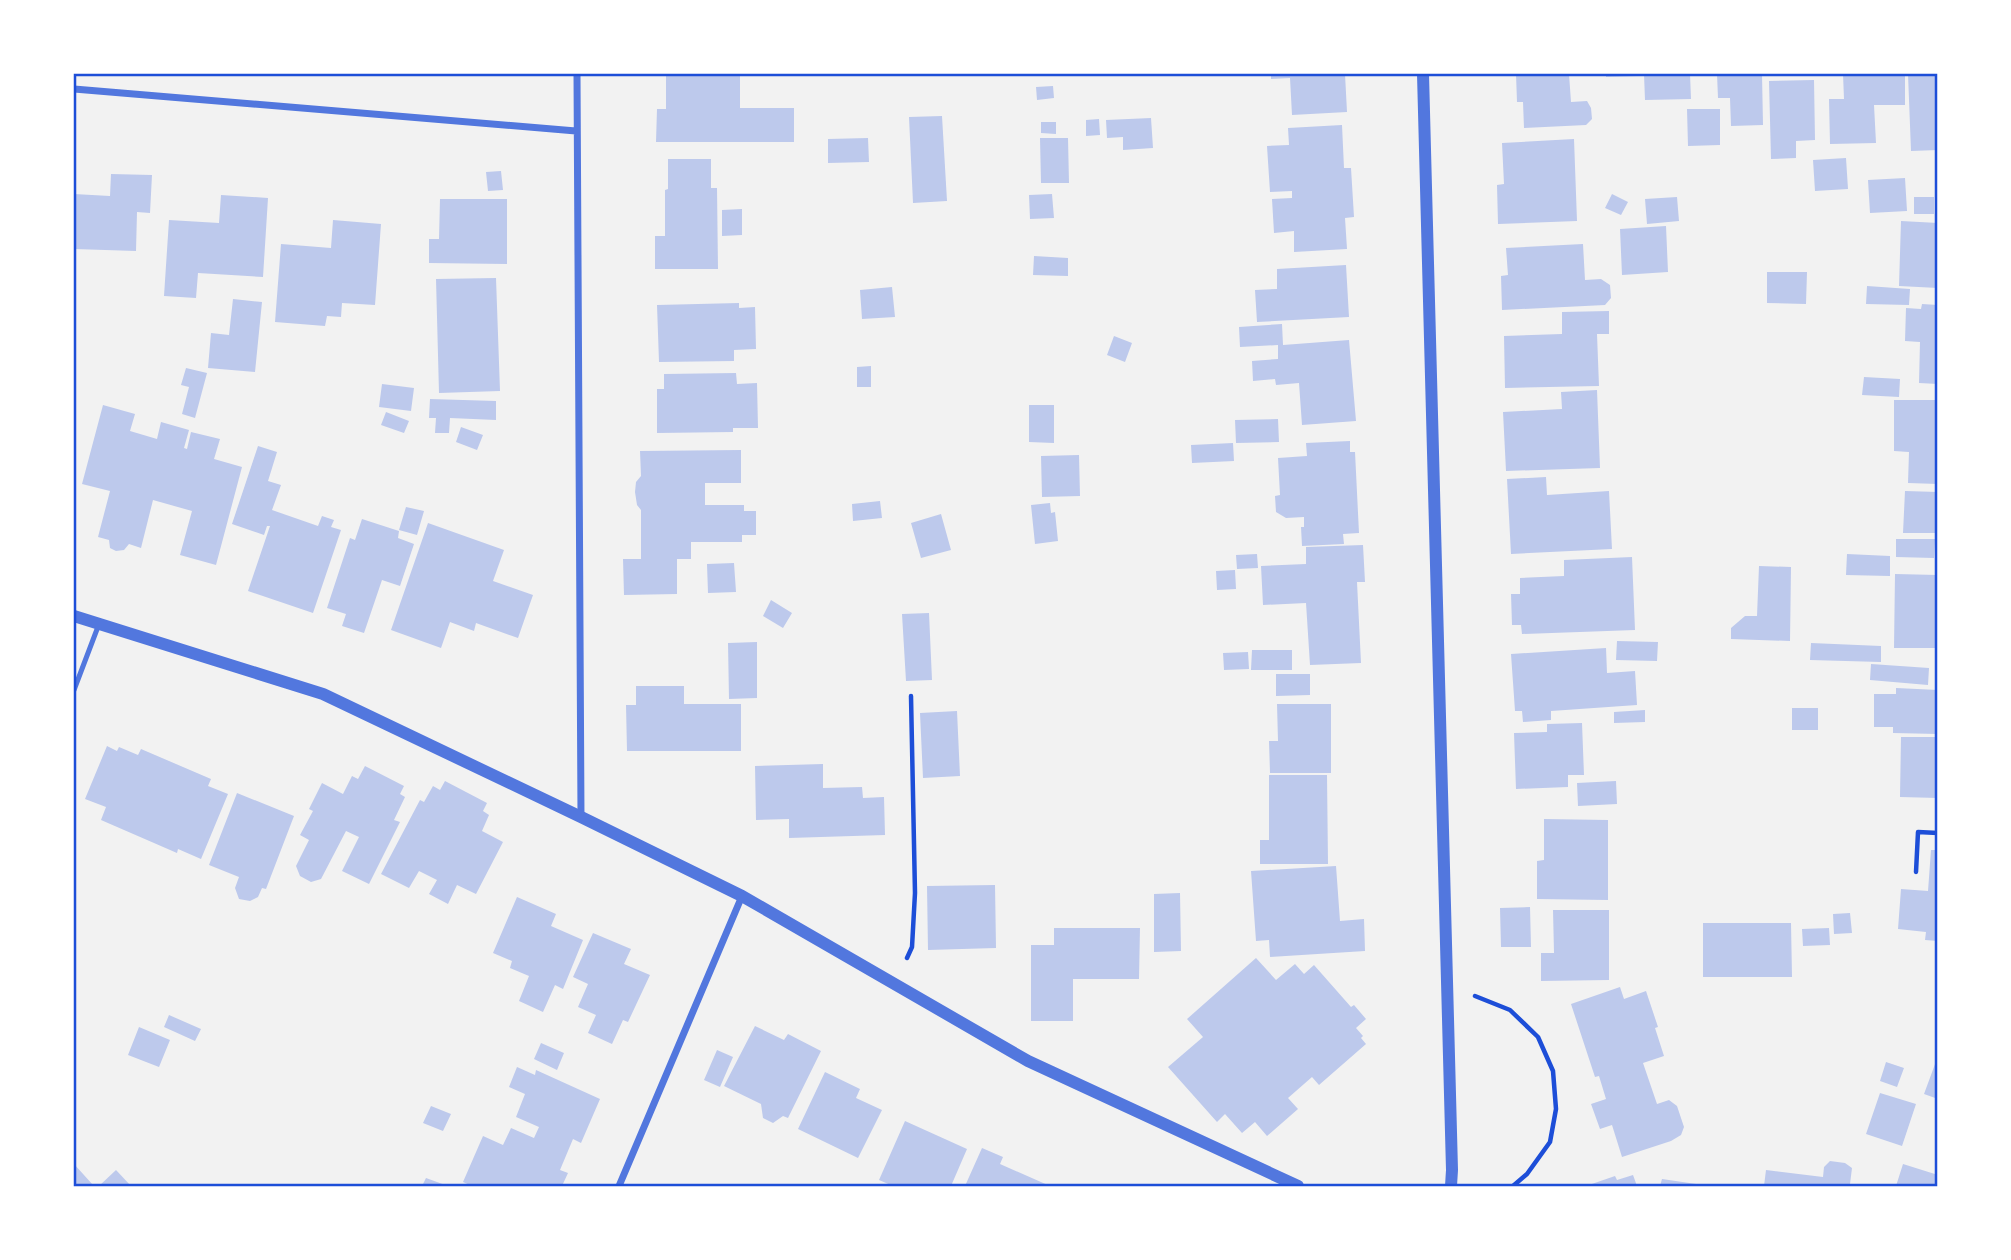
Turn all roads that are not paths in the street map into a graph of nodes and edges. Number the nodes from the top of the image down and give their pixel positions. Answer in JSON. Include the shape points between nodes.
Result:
{"nodes":[{"id":1,"x":577,"y":74,"type":"edge"},
{"id":2,"x":1423,"y":74,"type":"edge"},
{"id":3,"x":74,"y":89,"type":"edge"},
{"id":4,"x":576,"y":131,"type":"junction"},
{"id":5,"x":74,"y":616,"type":"edge"},
{"id":6,"x":99,"y":624,"type":"junction"},
{"id":7,"x":74,"y":690,"type":"edge"},
{"id":8,"x":581,"y":817,"type":"junction"},
{"id":9,"x":741,"y":896,"type":"junction"},
{"id":10,"x":619,"y":1186,"type":"edge"},
{"id":11,"x":1298,"y":1186,"type":"edge"},
{"id":12,"x":1451,"y":1186,"type":"edge"}],
"edges":[{"from":1,"to":4,"type":"street"},
{"from":2,"to":12,"type":"street"},
{"from":3,"to":4,"type":"street"},
{"from":4,"to":8,"type":"street"},
{"from":5,"to":6,"type":"street"},
{"from":6,"to":7,"type":"lane"},
{"from":6,"to":8,"type":"street","via":[[323,694]]},
{"from":8,"to":9,"type":"street"},
{"from":9,"to":10,"type":"street"},
{"from":9,"to":11,"type":"street","via":[[1028,1061]]}]}
